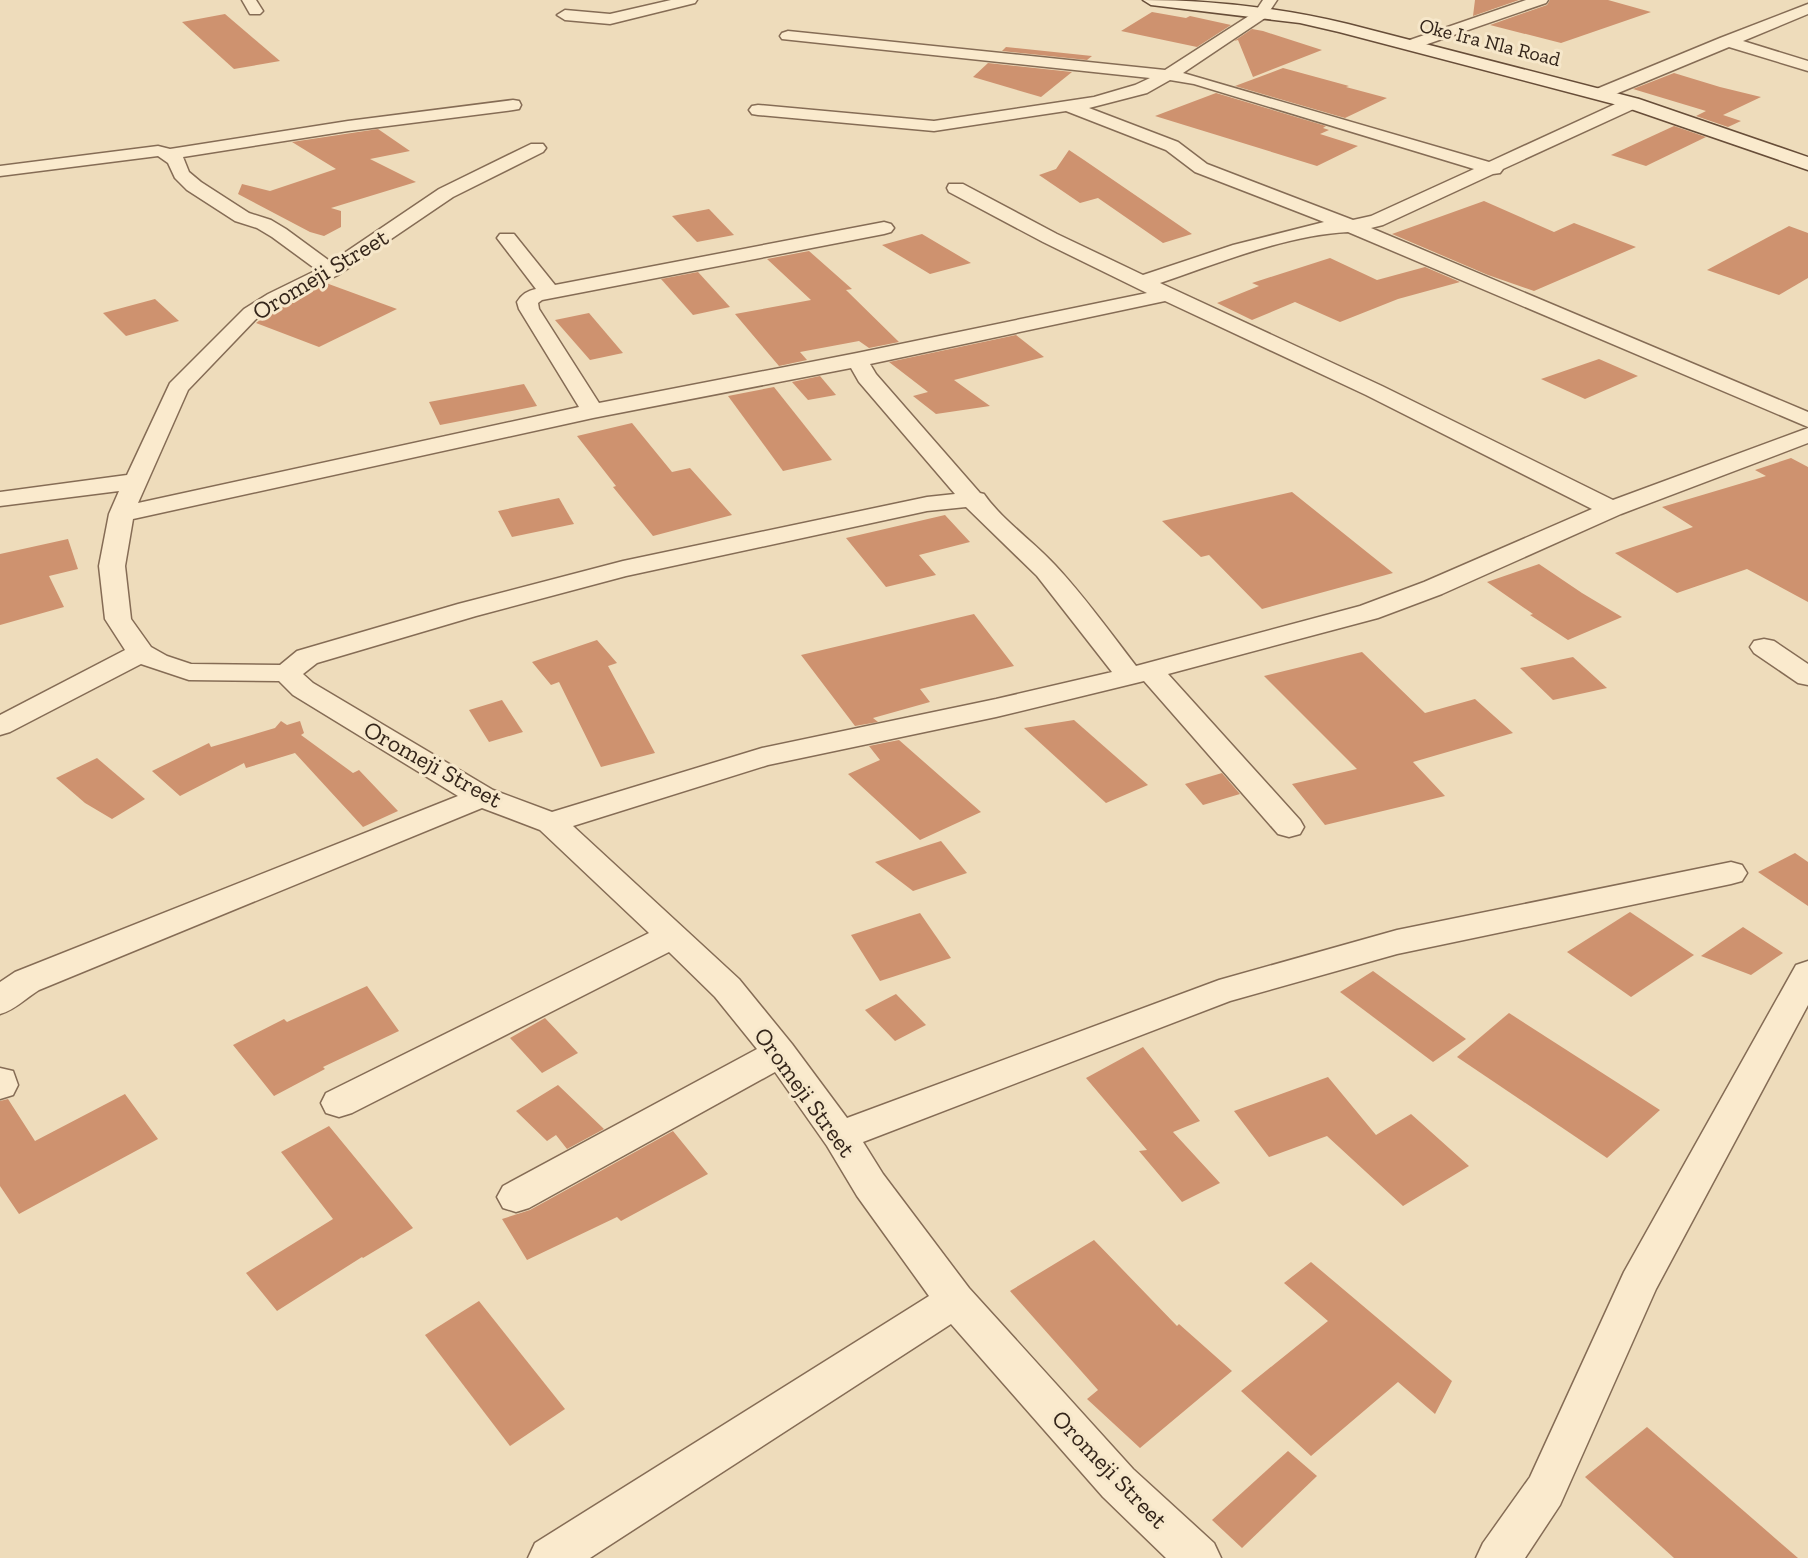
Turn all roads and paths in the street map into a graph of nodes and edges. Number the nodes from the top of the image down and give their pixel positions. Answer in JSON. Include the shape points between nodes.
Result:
{"nodes":[{"id":1,"x":690,"y":0,"type":"edge"},
{"id":2,"x":1151,"y":0,"type":"edge"},
{"id":3,"x":1541,"y":0,"type":"edge"},
{"id":4,"x":1265,"y":7,"type":"edge"},
{"id":5,"x":1808,"y":9,"type":"edge"},
{"id":6,"x":565,"y":15,"type":"dead end"},
{"id":7,"x":788,"y":36,"type":"dead end"},
{"id":8,"x":1726,"y":41,"type":"junction"},
{"id":9,"x":1410,"y":45,"type":"junction"},
{"id":10,"x":1808,"y":66,"type":"edge"},
{"id":11,"x":1168,"y":75,"type":"junction"},
{"id":12,"x":1600,"y":94,"type":"junction"},
{"id":13,"x":1632,"y":103,"type":"junction"},
{"id":14,"x":513,"y":105,"type":"dead end"},
{"id":15,"x":1068,"y":106,"type":"junction"},
{"id":16,"x":758,"y":110,"type":"dead end"},
{"id":17,"x":537,"y":148,"type":"dead end"},
{"id":18,"x":170,"y":154,"type":"junction"},
{"id":19,"x":1808,"y":164,"type":"edge"},
{"id":20,"x":1494,"y":168,"type":"junction"},
{"id":21,"x":0,"y":171,"type":"edge"},
{"id":22,"x":956,"y":188,"type":"dead end"},
{"id":23,"x":1351,"y":226,"type":"junction"},
{"id":24,"x":884,"y":228,"type":"dead end"},
{"id":25,"x":507,"y":238,"type":"dead end"},
{"id":26,"x":331,"y":272,"type":"junction"},
{"id":27,"x":1140,"y":283,"type":"junction"},
{"id":28,"x":548,"y":290,"type":"junction"},
{"id":29,"x":1165,"y":295,"type":"junction"},
{"id":30,"x":857,"y":360,"type":"junction"},
{"id":31,"x":593,"y":411,"type":"junction"},
{"id":32,"x":1808,"y":420,"type":"edge"},
{"id":33,"x":1808,"y":435,"type":"edge"},
{"id":34,"x":137,"y":480,"type":"junction"},
{"id":35,"x":0,"y":499,"type":"edge"},
{"id":36,"x":975,"y":499,"type":"junction"},
{"id":37,"x":1612,"y":509,"type":"junction"},
{"id":38,"x":122,"y":514,"type":"junction"},
{"id":39,"x":1764,"y":648,"type":"dead end"},
{"id":40,"x":141,"y":653,"type":"junction"},
{"id":41,"x":287,"y":673,"type":"junction"},
{"id":42,"x":1140,"y":674,"type":"junction"},
{"id":43,"x":1808,"y":677,"type":"edge"},
{"id":44,"x":0,"y":726,"type":"edge"},
{"id":45,"x":482,"y":797,"type":"junction"},
{"id":46,"x":551,"y":823,"type":"junction"},
{"id":47,"x":1289,"y":827,"type":"dead end"},
{"id":48,"x":1731,"y":873,"type":"dead end"},
{"id":49,"x":672,"y":936,"type":"junction"},
{"id":50,"x":1808,"y":973,"type":"edge"},
{"id":51,"x":0,"y":1002,"type":"edge"},
{"id":52,"x":780,"y":1053,"type":"junction"},
{"id":53,"x":339,"y":1103,"type":"dead end"},
{"id":54,"x":840,"y":1136,"type":"junction"},
{"id":55,"x":516,"y":1197,"type":"dead end"},
{"id":56,"x":954,"y":1300,"type":"junction"},
{"id":57,"x":551,"y":1558,"type":"edge"},
{"id":58,"x":1198,"y":1558,"type":"edge"},
{"id":59,"x":1499,"y":1558,"type":"edge"}],
"edges":[{"from":1,"to":6,"type":"street","via":[[610,19]]},
{"from":2,"to":4,"type":"street","name":"Oke Ira Nla Road"},
{"from":3,"to":9,"type":"street"},
{"from":4,"to":9,"type":"street","name":"Oke Ira Nla Road"},
{"from":4,"to":11,"type":"street"},
{"from":5,"to":8,"type":"street"},
{"from":7,"to":11,"type":"street"},
{"from":8,"to":10,"type":"street"},
{"from":8,"to":12,"type":"street"},
{"from":9,"to":12,"type":"street","name":"Oke Ira Nla Road"},
{"from":11,"to":15,"type":"street","via":[[1120,96]]},
{"from":11,"to":20,"type":"street"},
{"from":12,"to":13,"type":"street","name":"Oke Ira Nla Road"},
{"from":13,"to":19,"type":"street","name":"Oke Ira Nla Road"},
{"from":13,"to":20,"type":"street"},
{"from":14,"to":18,"type":"street"},
{"from":15,"to":16,"type":"street","via":[[934,126]]},
{"from":15,"to":23,"type":"street","via":[[1185,152],[1201,168]]},
{"from":17,"to":26,"type":"street","name":"Oromeji Street","via":[[446,193]]},
{"from":18,"to":21,"type":"street","via":[[158,151]]},
{"from":18,"to":26,"type":"street","via":[[181,174],[194,186],[242,217],[279,233]]},
{"from":20,"to":23,"type":"street","via":[[1376,221]]},
{"from":22,"to":27,"type":"street"},
{"from":23,"to":27,"type":"street","via":[[1327,227],[1240,249]]},
{"from":23,"to":32,"type":"street"},
{"from":24,"to":28,"type":"street"},
{"from":25,"to":28,"type":"street"},
{"from":26,"to":34,"type":"street","name":"Oromeji Street","via":[[251,313],[178,388]]},
{"from":27,"to":29,"type":"street"},
{"from":28,"to":31,"type":"street","via":[[527,302],[529,309]]},
{"from":29,"to":30,"type":"street"},
{"from":29,"to":37,"type":"street","via":[[1340,374]]},
{"from":30,"to":31,"type":"street"},
{"from":30,"to":36,"type":"street"},
{"from":31,"to":38,"type":"street"},
{"from":33,"to":37,"type":"street"},
{"from":34,"to":35,"type":"street"},
{"from":34,"to":38,"type":"street","name":"Oromeji Street"},
{"from":36,"to":41,"type":"street","via":[[927,504],[623,569],[307,657]]},
{"from":36,"to":42,"type":"street","via":[[986,515],[1051,574]]},
{"from":37,"to":42,"type":"street","via":[[1370,612]]},
{"from":38,"to":40,"type":"street","name":"Oromeji Street","via":[[112,566],[118,619]]},
{"from":39,"to":43,"type":"street"},
{"from":40,"to":41,"type":"street","via":[[189,672]]},
{"from":40,"to":44,"type":"street"},
{"from":41,"to":45,"type":"street","name":"Oromeji Street","via":[[303,688]]},
{"from":42,"to":46,"type":"street","via":[[762,757]]},
{"from":42,"to":47,"type":"street"},
{"from":45,"to":46,"type":"street","name":"Oromeji Street"},
{"from":45,"to":51,"type":"street","via":[[27,981]]},
{"from":46,"to":49,"type":"street","name":"Oromeji Street"},
{"from":48,"to":54,"type":"street","via":[[1397,942],[1219,992]]},
{"from":49,"to":52,"type":"street","name":"Oromeji Street","via":[[727,988]]},
{"from":49,"to":53,"type":"street"},
{"from":50,"to":59,"type":"street","via":[[1638,1284],[1545,1491]]},
{"from":52,"to":54,"type":"street","name":"Oromeji Street"},
{"from":52,"to":55,"type":"street"},
{"from":54,"to":56,"type":"street","name":"Oromeji Street","via":[[870,1185]]},
{"from":56,"to":57,"type":"street"},
{"from":56,"to":58,"type":"street","name":"Oromeji Street","via":[[1118,1483]]}]}
